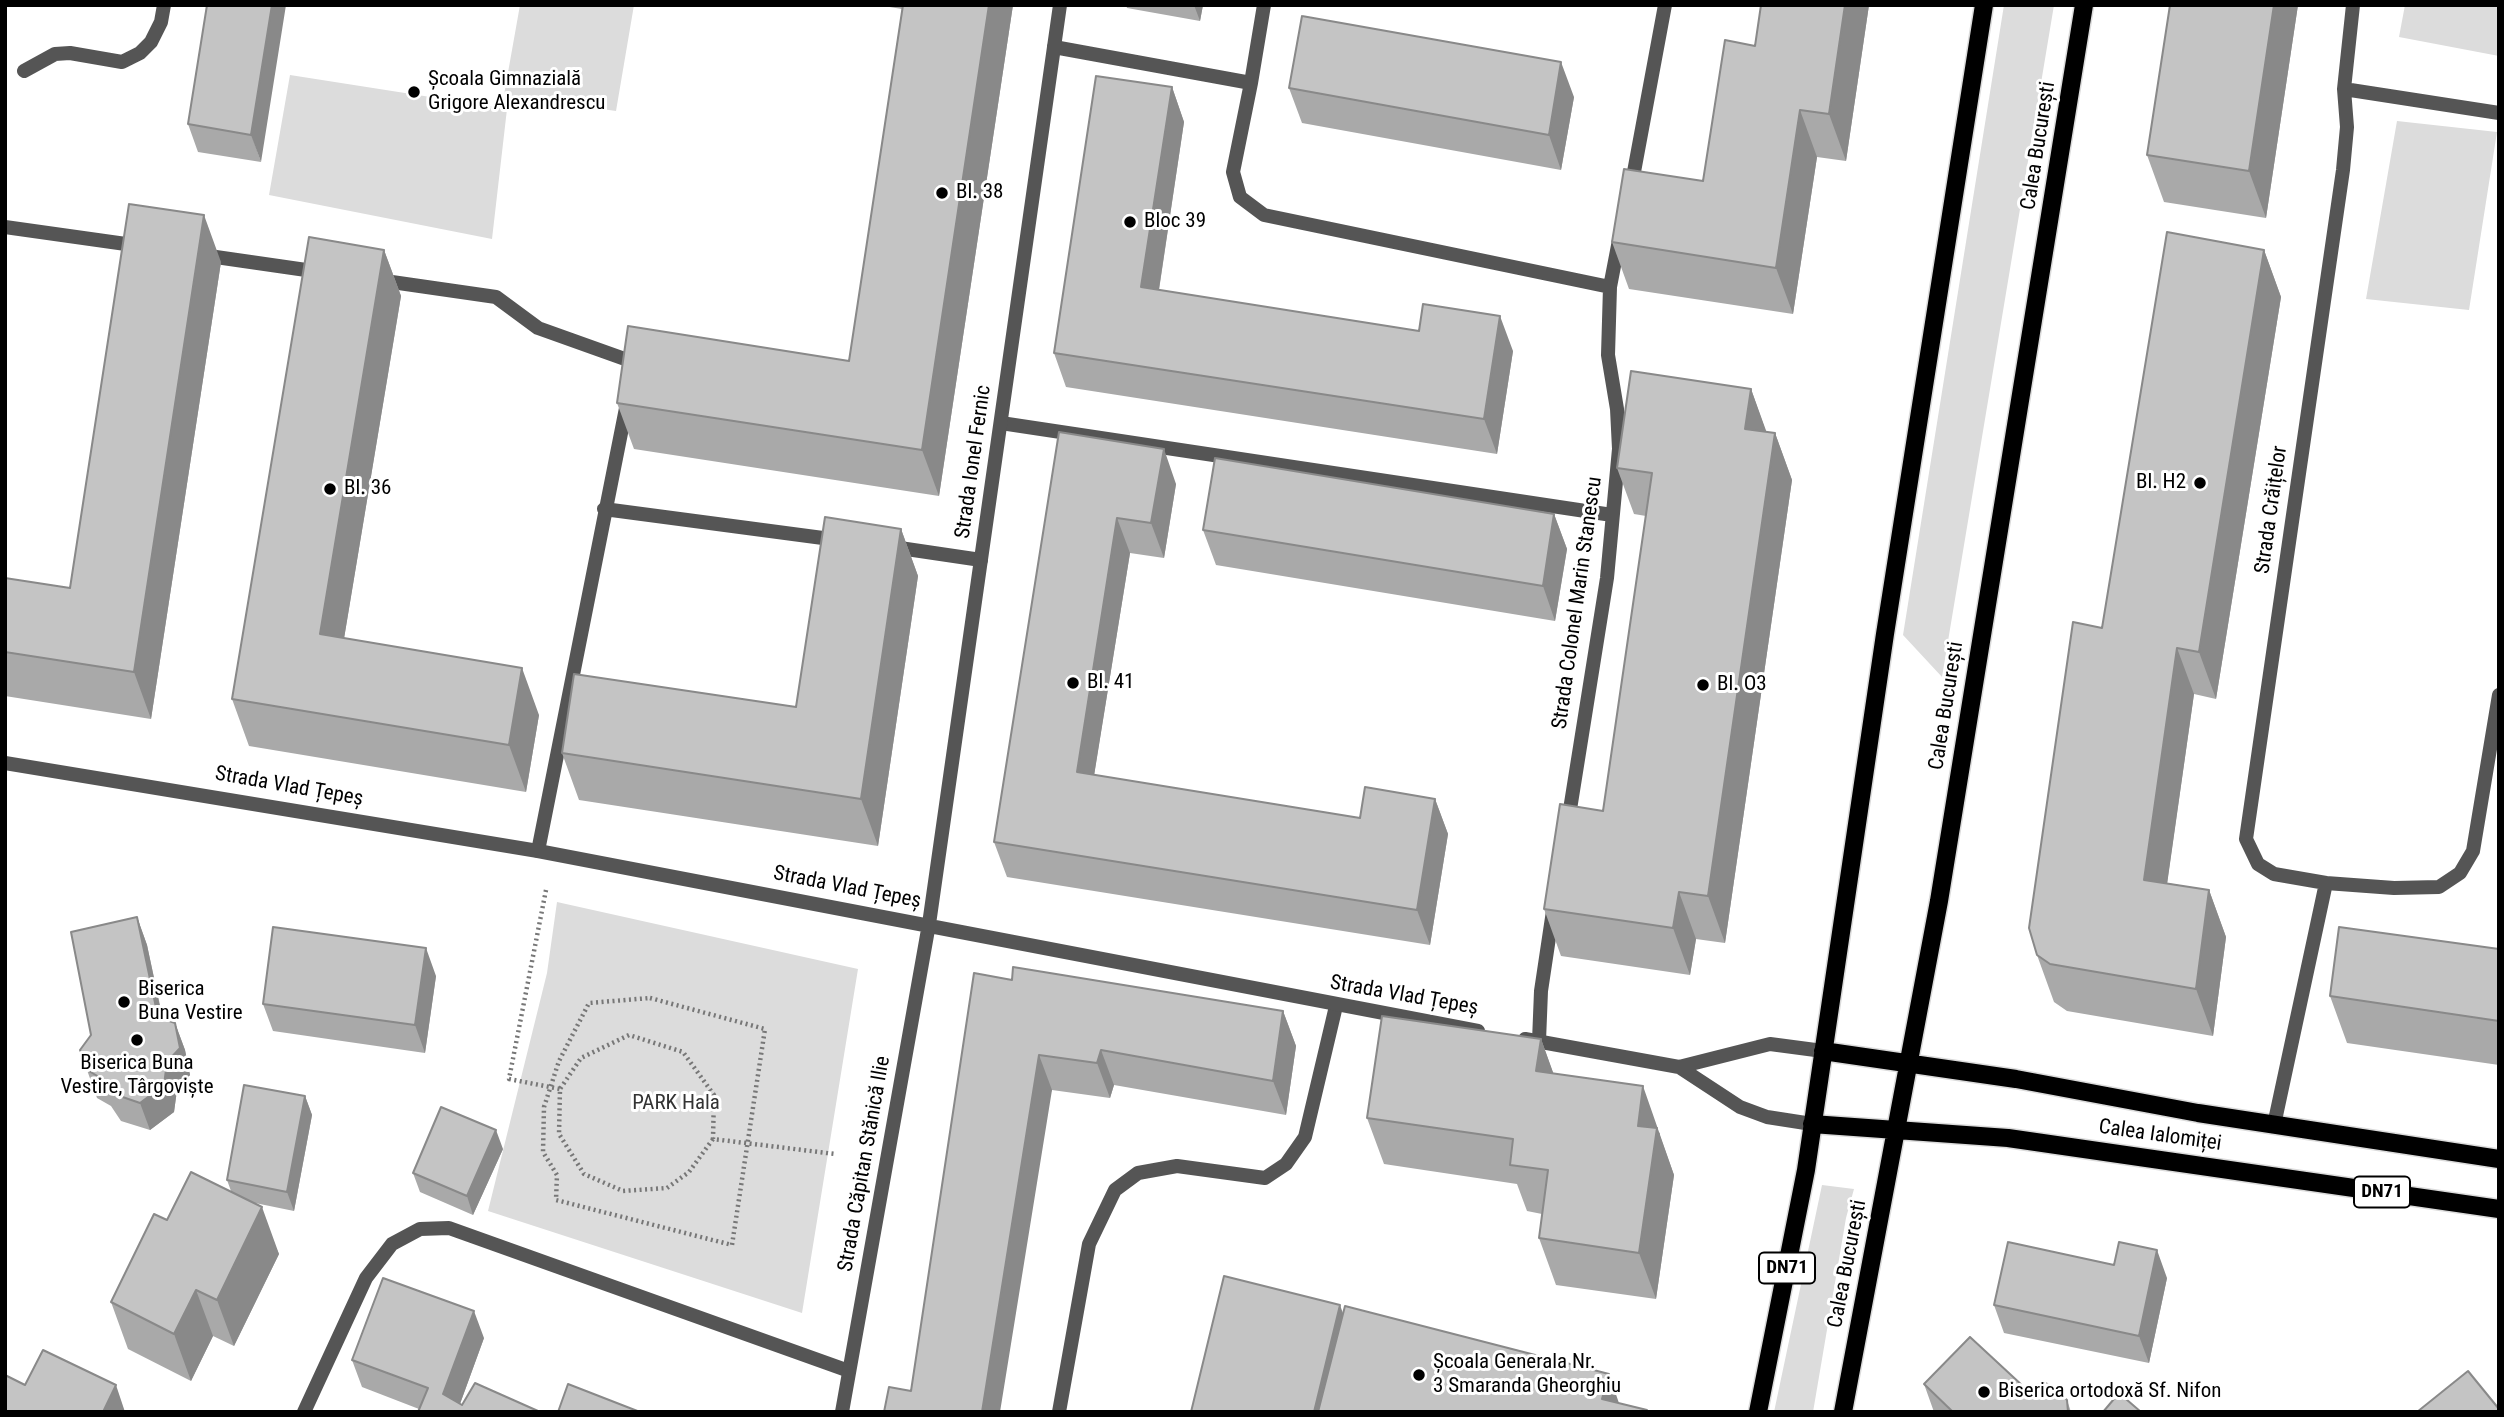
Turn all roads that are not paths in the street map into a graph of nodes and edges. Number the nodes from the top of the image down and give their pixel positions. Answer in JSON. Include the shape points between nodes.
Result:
{"nodes":[{"id":1,"x":164,"y":5,"type":"edge"},
{"id":2,"x":1060,"y":5,"type":"edge"},
{"id":3,"x":1264,"y":5,"type":"edge"},
{"id":4,"x":1665,"y":5,"type":"edge"},
{"id":5,"x":1984,"y":5,"type":"edge"},
{"id":6,"x":2084,"y":5,"type":"edge"},
{"id":7,"x":2353,"y":5,"type":"edge"},
{"id":8,"x":1054,"y":47,"type":"junction"},
{"id":9,"x":24,"y":71,"type":"dead end"},
{"id":10,"x":1251,"y":83,"type":"junction"},
{"id":11,"x":2344,"y":89,"type":"junction"},
{"id":12,"x":2499,"y":113,"type":"edge"},
{"id":13,"x":1628,"y":199,"type":"edge"},
{"id":14,"x":1623,"y":223,"type":"edge"},
{"id":15,"x":5,"y":227,"type":"edge"},
{"id":16,"x":160,"y":249,"type":"edge"},
{"id":17,"x":187,"y":253,"type":"edge"},
{"id":18,"x":335,"y":274,"type":"edge"},
{"id":19,"x":362,"y":278,"type":"edge"},
{"id":20,"x":1610,"y":287,"type":"junction"},
{"id":21,"x":1001,"y":423,"type":"junction"},
{"id":22,"x":604,"y":509,"type":"junction"},
{"id":23,"x":1612,"y":515,"type":"junction"},
{"id":24,"x":856,"y":542,"type":"edge"},
{"id":25,"x":881,"y":545,"type":"edge"},
{"id":26,"x":981,"y":559,"type":"junction"},
{"id":27,"x":2499,"y":695,"type":"edge"},
{"id":28,"x":5,"y":763,"type":"edge"},
{"id":29,"x":1566,"y":834,"type":"edge"},
{"id":30,"x":538,"y":851,"type":"junction"},
{"id":31,"x":2326,"y":883,"type":"junction"},
{"id":32,"x":1555,"y":901,"type":"edge"},
{"id":33,"x":929,"y":924,"type":"junction"},
{"id":34,"x":1336,"y":1006,"type":"junction"},
{"id":35,"x":1539,"y":1041,"type":"junction"},
{"id":36,"x":1823,"y":1051,"type":"junction"},
{"id":37,"x":1909,"y":1063,"type":"junction"},
{"id":38,"x":1679,"y":1067,"type":"junction"},
{"id":39,"x":1812,"y":1124,"type":"junction"},
{"id":40,"x":2274,"y":1125,"type":"junction"},
{"id":41,"x":1895,"y":1130,"type":"junction"},
{"id":42,"x":2499,"y":1159,"type":"edge"},
{"id":43,"x":2499,"y":1209,"type":"edge"},
{"id":44,"x":849,"y":1371,"type":"junction"},
{"id":45,"x":304,"y":1412,"type":"edge"},
{"id":46,"x":842,"y":1412,"type":"edge"},
{"id":47,"x":1059,"y":1412,"type":"edge"},
{"id":48,"x":1758,"y":1412,"type":"edge"},
{"id":49,"x":1843,"y":1412,"type":"edge"}],
"edges":[{"from":1,"to":9,"type":"street","via":[[151,42],[122,62],[55,54]]},
{"from":2,"to":8,"type":"street","name":"Strada Ionel Fernic"},
{"from":3,"to":10,"type":"street"},
{"from":4,"to":13,"type":"street"},
{"from":5,"to":36,"type":"main road"},
{"from":6,"to":37,"type":"main road","name":"Calea București"},
{"from":7,"to":11,"type":"street","name":"Strada Crăițelor"},
{"from":8,"to":10,"type":"street"},
{"from":8,"to":21,"type":"street","name":"Strada Ionel Fernic"},
{"from":10,"to":20,"type":"street","via":[[1233,172],[1240,197],[1264,215]]},
{"from":11,"to":12,"type":"street"},
{"from":11,"to":31,"type":"street","name":"Strada Crăițelor","via":[[2343,170],[2246,839],[2258,864],[2274,874]]},
{"from":14,"to":20,"type":"street","name":"Strada Colonel Marin Stanescu"},
{"from":15,"to":16,"type":"street"},
{"from":17,"to":18,"type":"street"},
{"from":19,"to":22,"type":"street","via":[[496,297],[538,328],[636,363]]},
{"from":20,"to":23,"type":"street","name":"Strada Colonel Marin Stanescu","via":[[1608,355],[1619,449]]},
{"from":21,"to":23,"type":"street"},
{"from":21,"to":26,"type":"street","name":"Strada Ionel Fernic"},
{"from":22,"to":24,"type":"street"},
{"from":22,"to":30,"type":"street"},
{"from":23,"to":29,"type":"street","name":"Strada Colonel Marin Stanescu","via":[[1607,578]]},
{"from":25,"to":26,"type":"street"},
{"from":26,"to":33,"type":"street","name":"Strada Ionel Fernic"},
{"from":27,"to":31,"type":"street","name":"Strada Crăițelor","via":[[2473,851],[2460,873],[2439,887]]},
{"from":28,"to":30,"type":"street","name":"Strada Vlad Țepeș"},
{"from":30,"to":33,"type":"street","name":"Strada Vlad Țepeș"},
{"from":31,"to":40,"type":"street"},
{"from":32,"to":35,"type":"street","via":[[1541,990]]},
{"from":33,"to":34,"type":"street","name":"Strada Vlad Țepeș"},
{"from":33,"to":44,"type":"street","name":"Strada Căpitan Stănică Ilie"},
{"from":34,"to":35,"type":"street","name":"Strada Vlad Țepeș"},
{"from":34,"to":47,"type":"street","via":[[1305,1137],[1286,1164],[1265,1178],[1164,1168],[1139,1173],[1115,1190],[1089,1244]]},
{"from":35,"to":38,"type":"street","name":"Strada Vlad Țepeș"},
{"from":36,"to":37,"type":"main road","name":"Calea Ialomiței","number":"DN71"},
{"from":36,"to":38,"type":"street","name":"Strada Vlad Țepeș","via":[[1770,1044]]},
{"from":36,"to":39,"type":"main road","number":"DN71"},
{"from":37,"to":40,"type":"main road","name":"Calea Ialomiței","number":"DN71"},
{"from":37,"to":41,"type":"main road","name":"Calea București"},
{"from":38,"to":39,"type":"street","name":"Strada Vlad Țepeș","via":[[1728,1102]]},
{"from":39,"to":41,"type":"main road","name":"Calea Ialomiței"},
{"from":39,"to":48,"type":"main road","number":"DN71"},
{"from":40,"to":42,"type":"main road","name":"Calea Ialomiței","number":"DN71"},
{"from":41,"to":43,"type":"main road","name":"Calea Ialomiței","number":"DN71","via":[[2042,1142]]},
{"from":41,"to":49,"type":"main road","name":"Calea București"},
{"from":44,"to":45,"type":"street","via":[[449,1228],[420,1229],[392,1244],[366,1278]]},
{"from":44,"to":46,"type":"street","name":"Strada Căpitan Stănică Ilie"}]}
